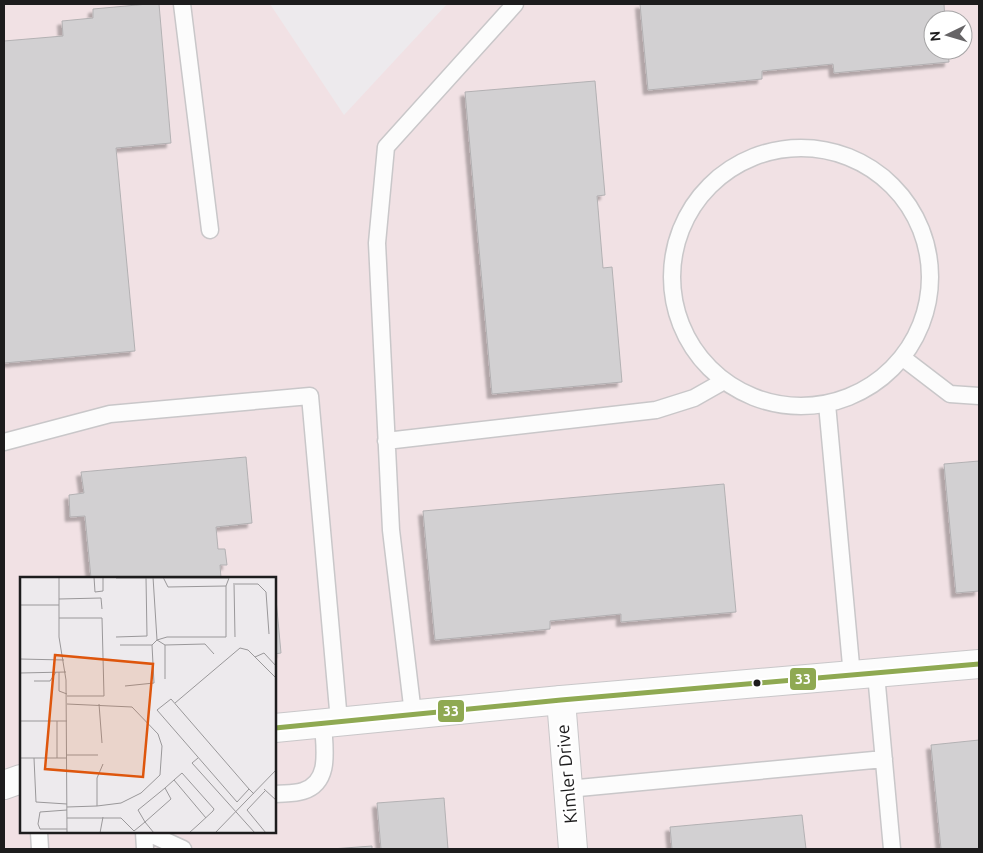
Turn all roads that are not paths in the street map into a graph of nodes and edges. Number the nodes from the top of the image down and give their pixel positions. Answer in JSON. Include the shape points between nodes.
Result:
{"nodes":[{"id":1,"x":182,"y":4,"type":"edge"},
{"id":2,"x":515,"y":4,"type":"edge"},
{"id":3,"x":210,"y":230,"type":"dead end"},
{"id":4,"x":903,"y":358,"type":"junction"},
{"id":5,"x":724,"y":381,"type":"junction"},
{"id":6,"x":979,"y":396,"type":"edge"},
{"id":7,"x":827,"y":404,"type":"junction"},
{"id":8,"x":386,"y":440,"type":"junction"},
{"id":9,"x":4,"y":442,"type":"edge"},
{"id":10,"x":979,"y":664,"type":"edge"},
{"id":11,"x":864,"y":675,"type":"junction"},
{"id":12,"x":560,"y":700,"type":"junction"},
{"id":13,"x":413,"y":714,"type":"junction"},
{"id":14,"x":331,"y":722,"type":"junction"},
{"id":15,"x":276,"y":728,"type":"edge"},
{"id":16,"x":884,"y":759,"type":"junction"},
{"id":17,"x":20,"y":779,"type":"edge"},
{"id":18,"x":4,"y":785,"type":"edge"},
{"id":19,"x":568,"y":789,"type":"junction"},
{"id":20,"x":276,"y":794,"type":"edge"},
{"id":21,"x":39,"y":833,"type":"edge"},
{"id":22,"x":145,"y":833,"type":"edge"},
{"id":23,"x":147,"y":833,"type":"edge"},
{"id":24,"x":40,"y":849,"type":"edge"},
{"id":25,"x":146,"y":849,"type":"edge"},
{"id":26,"x":183,"y":849,"type":"edge"},
{"id":27,"x":573,"y":849,"type":"edge"},
{"id":28,"x":892,"y":849,"type":"edge"}],
"edges":[{"from":1,"to":3,"type":"lane"},
{"from":2,"to":8,"type":"lane","via":[[386,147],[377,244]]},
{"from":4,"to":5,"type":"lane","via":[[924,320],[931,276],[924,233],[902,194],[869,166],[828,149],[785,148],[743,160],[708,186],[683,223],[676,248],[672,265],[676,309],[694,350]]},
{"from":4,"to":6,"type":"lane","via":[[950,394]]},
{"from":4,"to":7,"type":"lane","via":[[869,388]]},
{"from":5,"to":7,"type":"lane","via":[[756,398],[791,406]]},
{"from":5,"to":8,"type":"lane","via":[[694,398],[656,410]]},
{"from":7,"to":11,"type":"lane"},
{"from":8,"to":13,"type":"lane","via":[[391,530]]},
{"from":9,"to":14,"type":"lane","via":[[110,414],[310,396]]},
{"from":10,"to":11,"type":"street"},
{"from":11,"to":12,"type":"street"},
{"from":11,"to":16,"type":"lane"},
{"from":12,"to":13,"type":"street"},
{"from":12,"to":19,"type":"street","name":"Kimler Drive"},
{"from":13,"to":14,"type":"street"},
{"from":14,"to":15,"type":"street"},
{"from":14,"to":20,"type":"lane","via":[[323,773],[318,783],[303,791]]},
{"from":16,"to":19,"type":"lane"},
{"from":16,"to":28,"type":"lane"},
{"from":17,"to":18,"type":"street"},
{"from":19,"to":27,"type":"street","name":"Kimler Drive"},
{"from":21,"to":24,"type":"lane"},
{"from":22,"to":25,"type":"lane"},
{"from":23,"to":26,"type":"lane"}]}
